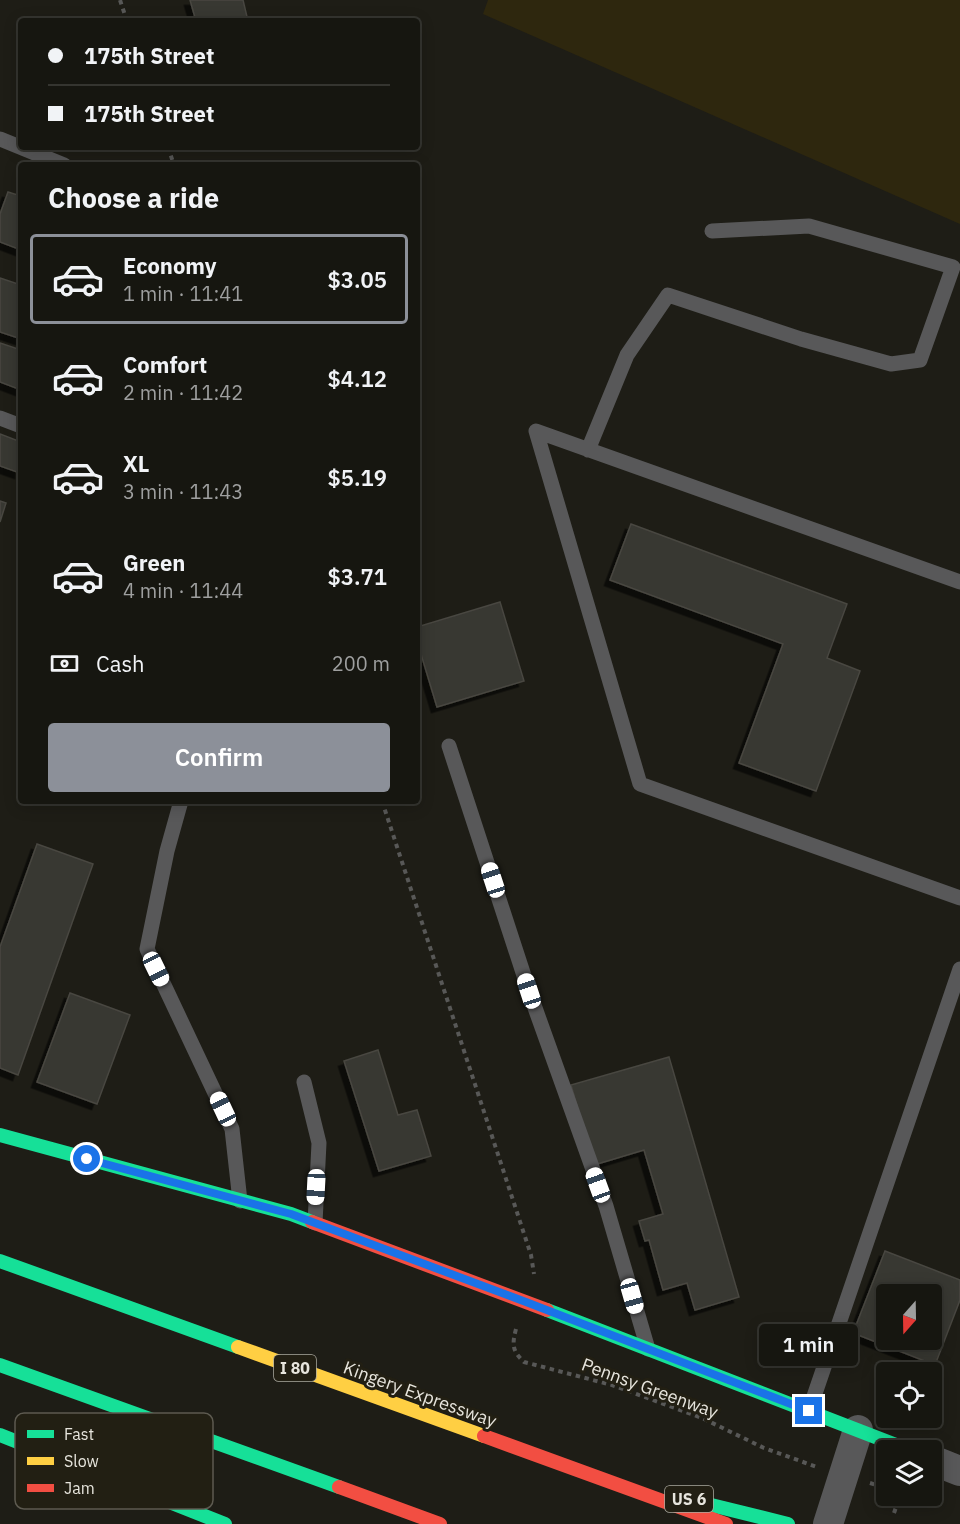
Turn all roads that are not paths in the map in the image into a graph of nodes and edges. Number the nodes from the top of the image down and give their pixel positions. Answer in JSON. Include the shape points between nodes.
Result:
{"nodes":[{"id":1,"x":0,"y":139,"type":"edge"},
{"id":2,"x":18,"y":146,"type":"edge"},
{"id":3,"x":27,"y":150,"type":"edge"},
{"id":4,"x":57,"y":162,"type":"edge"},
{"id":5,"x":712,"y":231,"type":"dead end"},
{"id":6,"x":0,"y":418,"type":"edge"},
{"id":7,"x":18,"y":425,"type":"edge"},
{"id":8,"x":588,"y":450,"type":"junction"},
{"id":9,"x":960,"y":582,"type":"edge"},
{"id":10,"x":449,"y":746,"type":"dead end"},
{"id":11,"x":180,"y":804,"type":"edge"},
{"id":12,"x":960,"y":898,"type":"edge"},
{"id":13,"x":960,"y":969,"type":"edge"},
{"id":14,"x":304,"y":1082,"type":"dead end"},
{"id":15,"x":0,"y":1135,"type":"edge"},
{"id":16,"x":240,"y":1201,"type":"junction"},
{"id":17,"x":315,"y":1223,"type":"junction"},
{"id":18,"x":0,"y":1261,"type":"edge"},
{"id":19,"x":648,"y":1349,"type":"junction"},
{"id":20,"x":0,"y":1365,"type":"edge"},
{"id":21,"x":809,"y":1411,"type":"junction"},
{"id":22,"x":133,"y":1413,"type":"edge"},
{"id":23,"x":858,"y":1430,"type":"junction"},
{"id":24,"x":0,"y":1435,"type":"edge"},
{"id":25,"x":884,"y":1440,"type":"edge"},
{"id":26,"x":15,"y":1441,"type":"edge"},
{"id":27,"x":213,"y":1442,"type":"edge"},
{"id":28,"x":942,"y":1464,"type":"edge"},
{"id":29,"x":960,"y":1471,"type":"edge"},
{"id":30,"x":591,"y":1475,"type":"junction"},
{"id":31,"x":187,"y":1509,"type":"edge"},
{"id":32,"x":225,"y":1524,"type":"edge"},
{"id":33,"x":440,"y":1524,"type":"edge"},
{"id":34,"x":726,"y":1524,"type":"edge"},
{"id":35,"x":788,"y":1524,"type":"edge"},
{"id":36,"x":828,"y":1524,"type":"edge"}],
"edges":[{"from":1,"to":2,"type":"lane"},
{"from":3,"to":4,"type":"lane"},
{"from":5,"to":8,"type":"lane","via":[[809,226],[953,267],[920,360],[891,364],[668,296],[627,355]]},
{"from":6,"to":7,"type":"lane"},
{"from":8,"to":9,"type":"lane"},
{"from":8,"to":12,"type":"lane","via":[[536,431],[640,784]]},
{"from":10,"to":19,"type":"lane","via":[[529,991],[606,1206]]},
{"from":11,"to":16,"type":"lane","via":[[147,949],[232,1129]]},
{"from":13,"to":21,"type":"lane"},
{"from":14,"to":17,"type":"lane","via":[[319,1143]]},
{"from":15,"to":16,"type":"main road"},
{"from":16,"to":17,"type":"main road"},
{"from":17,"to":19,"type":"main road"},
{"from":18,"to":30,"type":"main road","name":"Kingery Expressway","number":"I 80"},
{"from":19,"to":21,"type":"main road"},
{"from":20,"to":22,"type":"main road"},
{"from":21,"to":23,"type":"main road"},
{"from":23,"to":25,"type":"main road"},
{"from":23,"to":36,"type":"street"},
{"from":24,"to":26,"type":"main road"},
{"from":27,"to":33,"type":"main road"},
{"from":28,"to":29,"type":"street"},
{"from":30,"to":34,"type":"main road","name":"Kingery Expressway","number":"I 80"},
{"from":30,"to":35,"type":"main road","number":"US 6"},
{"from":31,"to":32,"type":"main road"}]}
